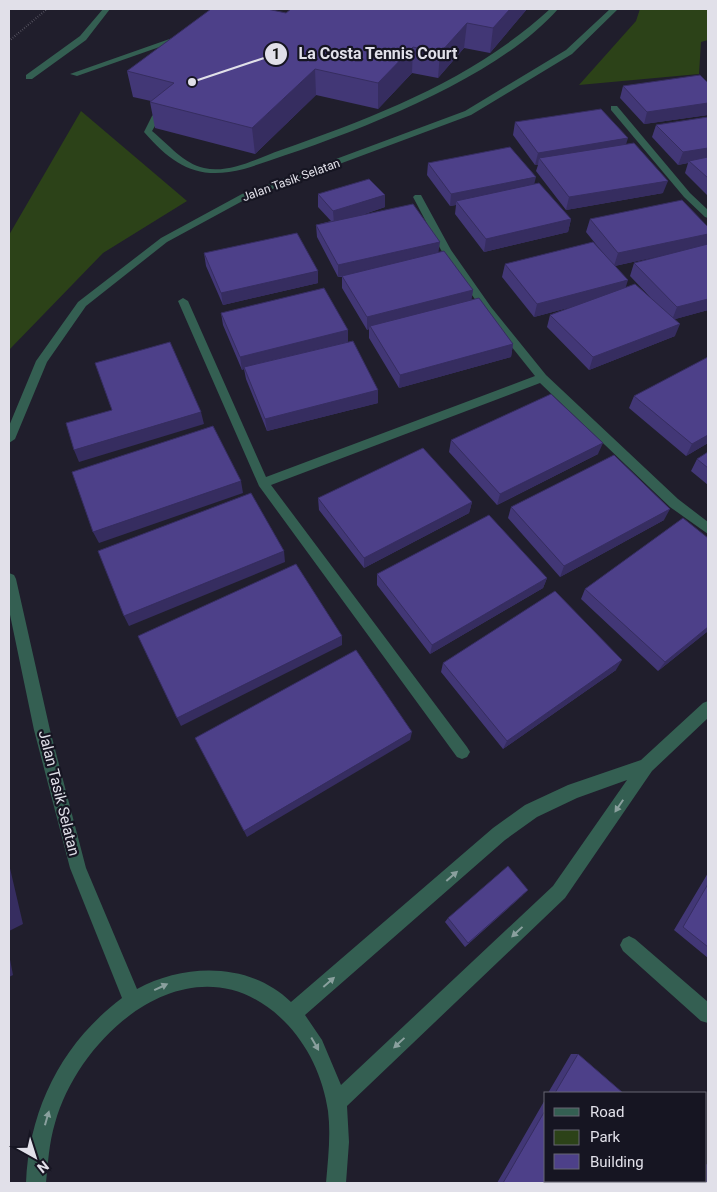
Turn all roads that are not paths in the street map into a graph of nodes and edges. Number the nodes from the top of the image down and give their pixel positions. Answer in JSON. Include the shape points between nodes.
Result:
{"nodes":[{"id":1,"x":106,"y":9,"type":"edge"},
{"id":2,"x":554,"y":9,"type":"edge"},
{"id":3,"x":614,"y":9,"type":"edge"},
{"id":4,"x":194,"y":34,"type":"edge"},
{"id":5,"x":74,"y":74,"type":"dead end"},
{"id":6,"x":30,"y":77,"type":"dead end"},
{"id":7,"x":166,"y":107,"type":"edge"},
{"id":8,"x":614,"y":108,"type":"dead end"},
{"id":9,"x":418,"y":197,"type":"dead end"},
{"id":10,"x":708,"y":215,"type":"edge"},
{"id":11,"x":183,"y":301,"type":"dead end"},
{"id":12,"x":542,"y":378,"type":"junction"},
{"id":13,"x":9,"y":439,"type":"edge"},
{"id":14,"x":263,"y":484,"type":"junction"},
{"id":15,"x":708,"y":529,"type":"edge"},
{"id":16,"x":9,"y":579,"type":"edge"},
{"id":17,"x":13,"y":622,"type":"edge"},
{"id":18,"x":708,"y":708,"type":"edge"},
{"id":19,"x":462,"y":752,"type":"dead end"},
{"id":20,"x":646,"y":766,"type":"junction"},
{"id":21,"x":629,"y":945,"type":"dead end"},
{"id":22,"x":132,"y":1000,"type":"junction"},
{"id":23,"x":292,"y":1014,"type":"junction"},
{"id":24,"x":708,"y":1014,"type":"edge"},
{"id":25,"x":337,"y":1102,"type":"junction"},
{"id":26,"x":36,"y":1183,"type":"edge"},
{"id":27,"x":336,"y":1183,"type":"edge"}],
"edges":[{"from":1,"to":6,"type":"street","via":[[83,38]]},
{"from":2,"to":7,"type":"street","via":[[498,56],[424,95],[350,128],[237,168],[211,172],[193,168],[148,132]]},
{"from":3,"to":13,"type":"street","name":"Jalan Tasik Selatan","via":[[569,52],[468,113],[245,196],[164,240],[82,304],[42,361]]},
{"from":4,"to":5,"type":"street"},
{"from":8,"to":10,"type":"street","via":[[687,195]]},
{"from":9,"to":12,"type":"street","via":[[451,258]]},
{"from":11,"to":14,"type":"street"},
{"from":12,"to":14,"type":"street"},
{"from":12,"to":15,"type":"street","via":[[674,503]]},
{"from":14,"to":19,"type":"street"},
{"from":16,"to":17,"type":"street","name":"Jalan Tasik Selatan"},
{"from":17,"to":22,"type":"street","name":"Jalan Tasik Selatan","via":[[78,868]]},
{"from":18,"to":20,"type":"street"},
{"from":23,"to":20,"type":"street","one_way":true,"via":[[500,834],[531,811],[574,791]]},
{"from":20,"to":25,"type":"street","one_way":true,"via":[[559,892]]},
{"from":21,"to":24,"type":"street"},
{"from":22,"to":23,"type":"street","one_way":true,"via":[[173,982],[217,978],[257,988]]},
{"from":26,"to":22,"type":"street","one_way":true,"via":[[39,1146],[52,1100],[73,1060],[100,1025]]},
{"from":23,"to":25,"type":"street","one_way":true,"via":[[312,1038],[327,1067]]},
{"from":25,"to":27,"type":"street","via":[[340,1147]]}]}
